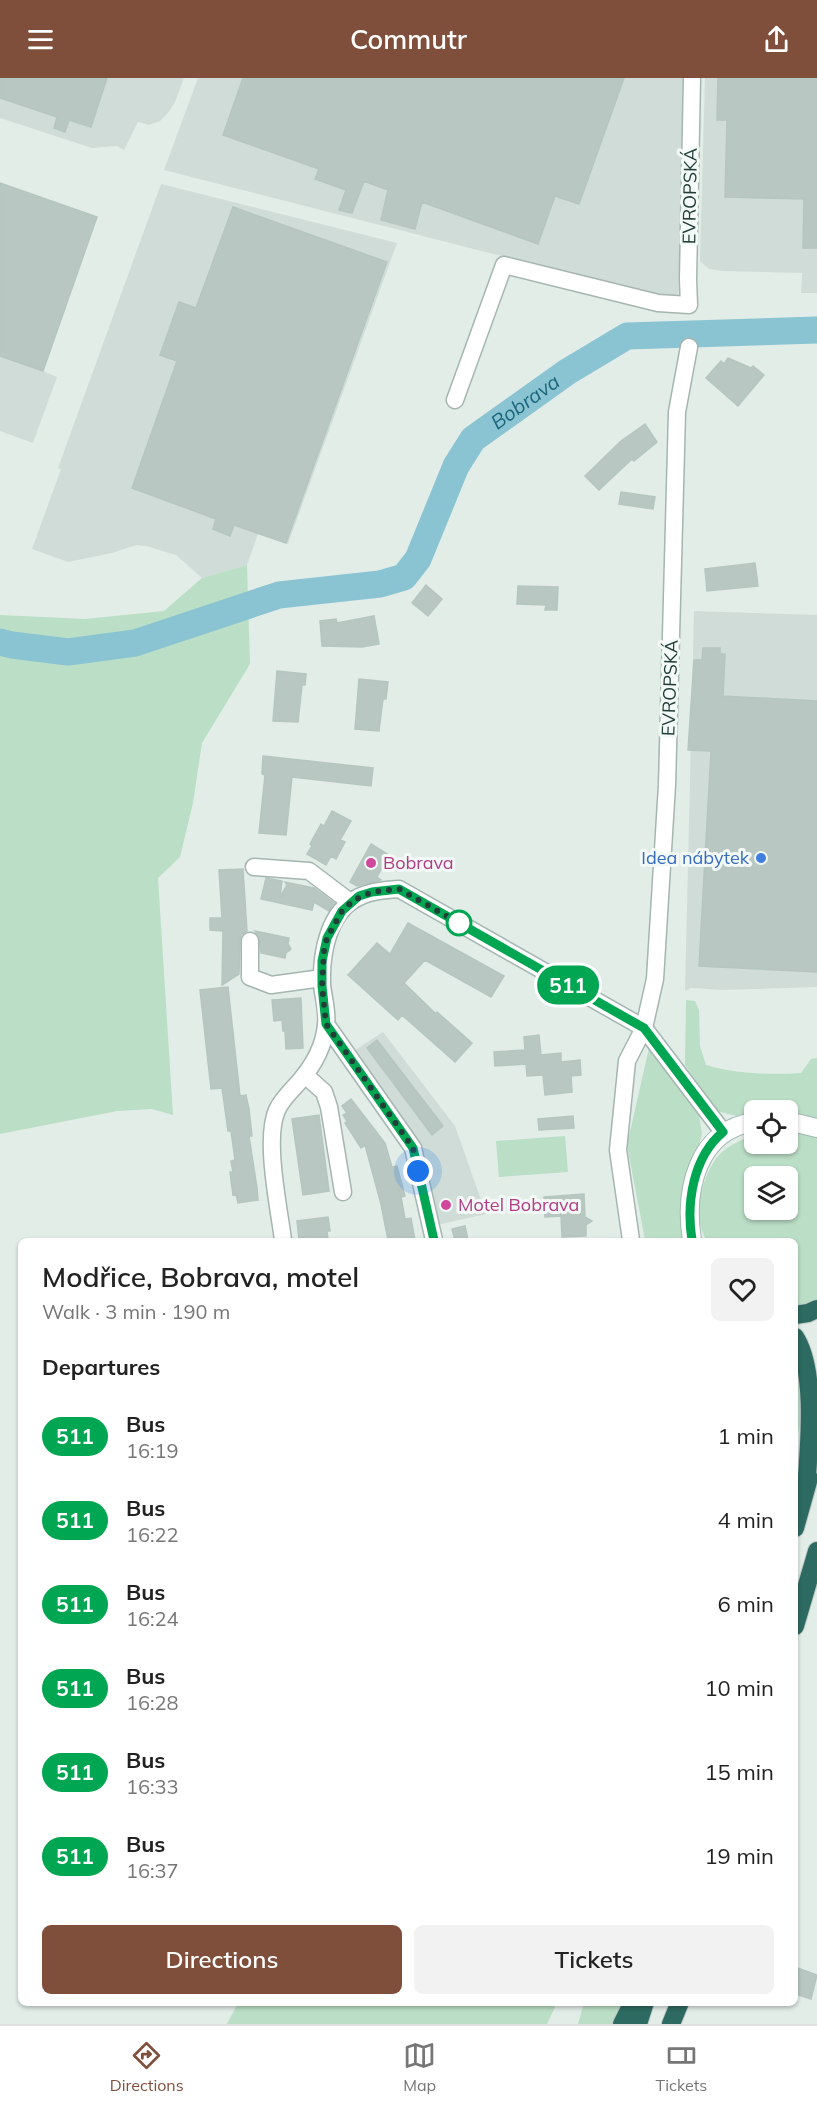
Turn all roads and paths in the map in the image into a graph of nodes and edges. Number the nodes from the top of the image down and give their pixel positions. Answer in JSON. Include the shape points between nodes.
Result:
{"nodes":[{"id":1,"x":692,"y":78,"type":"edge"},
{"id":2,"x":689,"y":347,"type":"dead end"},
{"id":3,"x":454,"y":399,"type":"dead end"},
{"id":4,"x":254,"y":867,"type":"dead end"},
{"id":5,"x":350,"y":902,"type":"junction"},
{"id":6,"x":249,"y":941,"type":"dead end"},
{"id":7,"x":322,"y":978,"type":"junction"},
{"id":8,"x":326,"y":1024,"type":"junction"},
{"id":9,"x":644,"y":1028,"type":"junction"},
{"id":10,"x":305,"y":1075,"type":"junction"},
{"id":11,"x":798,"y":1123,"type":"edge"},
{"id":12,"x":744,"y":1124,"type":"edge"},
{"id":13,"x":817,"y":1128,"type":"edge"},
{"id":14,"x":723,"y":1132,"type":"junction"},
{"id":15,"x":343,"y":1192,"type":"dead end"},
{"id":16,"x":283,"y":1238,"type":"edge"},
{"id":17,"x":434,"y":1238,"type":"edge"},
{"id":18,"x":631,"y":1238,"type":"edge"},
{"id":19,"x":692,"y":1238,"type":"edge"},
{"id":20,"x":817,"y":1309,"type":"edge"},
{"id":21,"x":798,"y":1315,"type":"edge"},
{"id":22,"x":798,"y":1342,"type":"edge"},
{"id":23,"x":817,"y":1446,"type":"edge"},
{"id":24,"x":806,"y":1489,"type":"junction"},
{"id":25,"x":798,"y":1517,"type":"edge"},
{"id":26,"x":817,"y":1551,"type":"edge"},
{"id":27,"x":798,"y":1616,"type":"edge"},
{"id":28,"x":631,"y":2006,"type":"edge"},
{"id":29,"x":644,"y":2006,"type":"edge"},
{"id":30,"x":678,"y":2006,"type":"edge"},
{"id":31,"x":622,"y":2024,"type":"edge"},
{"id":32,"x":638,"y":2024,"type":"edge"},
{"id":33,"x":671,"y":2024,"type":"edge"}],
"edges":[{"from":1,"to":3,"type":"street","name":"EVROPSKÁ","via":[[689,305],[658,303],[504,265]]},
{"from":2,"to":9,"type":"street","name":"EVROPSKÁ","via":[[677,412],[666,797],[655,979]]},
{"from":4,"to":5,"type":"street","via":[[309,871]]},
{"from":5,"to":7,"type":"street","via":[[327,938]]},
{"from":5,"to":9,"type":"street","via":[[372,892],[399,889]]},
{"from":6,"to":7,"type":"street","via":[[250,976],[271,985]]},
{"from":7,"to":8,"type":"street"},
{"from":8,"to":10,"type":"street","via":[[315,1060]]},
{"from":8,"to":17,"type":"street","via":[[413,1148]]},
{"from":9,"to":14,"type":"street"},
{"from":9,"to":18,"type":"street","name":"EVROPSKÁ","via":[[627,1061],[618,1150]]},
{"from":10,"to":15,"type":"street","via":[[324,1092],[329,1107]]},
{"from":10,"to":16,"type":"street","via":[[278,1107],[272,1126]]},
{"from":11,"to":13,"type":"street"},
{"from":12,"to":14,"type":"street"},
{"from":14,"to":19,"type":"street","via":[[708,1148],[693,1185]]},
{"from":20,"to":21,"type":"highway"},
{"from":22,"to":24,"type":"highway","via":[[806,1354],[812,1396]]},
{"from":23,"to":24,"type":"highway"},
{"from":24,"to":25,"type":"highway"},
{"from":26,"to":27,"type":"highway"},
{"from":28,"to":31,"type":"highway"},
{"from":29,"to":32,"type":"highway"},
{"from":30,"to":33,"type":"highway"}]}
